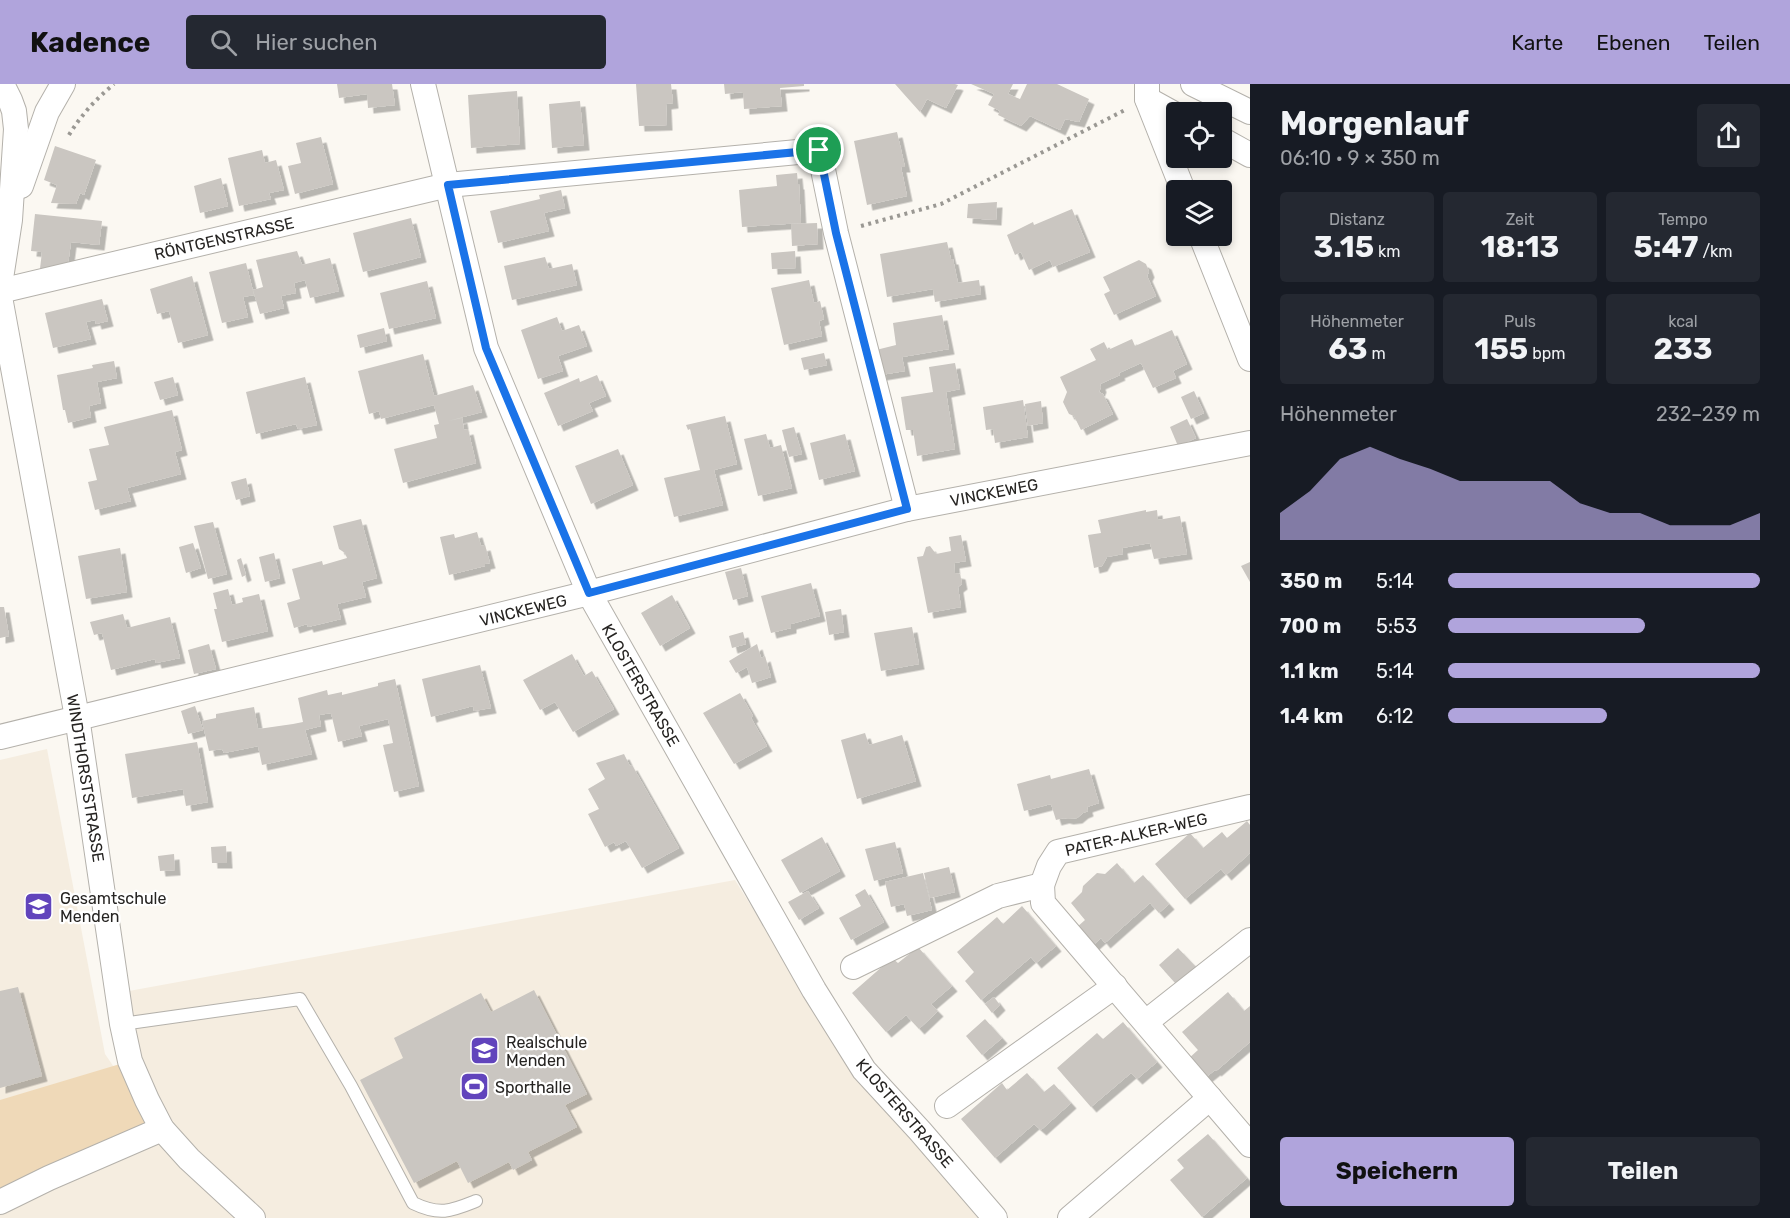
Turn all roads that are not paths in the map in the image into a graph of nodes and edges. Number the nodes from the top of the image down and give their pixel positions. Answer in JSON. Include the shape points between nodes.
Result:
{"nodes":[{"id":1,"x":2,"y":84,"type":"edge"},
{"id":2,"x":63,"y":84,"type":"edge"},
{"id":3,"x":423,"y":84,"type":"edge"},
{"id":4,"x":1193,"y":84,"type":"edge"},
{"id":5,"x":1147,"y":92,"type":"edge"},
{"id":6,"x":1166,"y":107,"type":"edge"},
{"id":7,"x":1250,"y":112,"type":"edge"},
{"id":8,"x":1232,"y":145,"type":"edge"},
{"id":9,"x":1250,"y":154,"type":"edge"},
{"id":10,"x":1179,"y":180,"type":"edge"},
{"id":11,"x":448,"y":185,"type":"junction"},
{"id":12,"x":10,"y":220,"type":"junction"},
{"id":13,"x":1204,"y":246,"type":"edge"},
{"id":14,"x":0,"y":285,"type":"edge"},
{"id":15,"x":0,"y":291,"type":"edge"},
{"id":16,"x":0,"y":297,"type":"edge"},
{"id":17,"x":1250,"y":359,"type":"edge"},
{"id":18,"x":1250,"y":443,"type":"edge"},
{"id":19,"x":907,"y":509,"type":"junction"},
{"id":20,"x":589,"y":593,"type":"junction"},
{"id":21,"x":77,"y":717,"type":"junction"},
{"id":22,"x":0,"y":737,"type":"edge"},
{"id":23,"x":1250,"y":807,"type":"edge"},
{"id":24,"x":1042,"y":885,"type":"junction"},
{"id":25,"x":1250,"y":940,"type":"edge"},
{"id":26,"x":853,"y":967,"type":"dead end"},
{"id":27,"x":1115,"y":986,"type":"junction"},
{"id":28,"x":1146,"y":1022,"type":"junction"},
{"id":29,"x":122,"y":1024,"type":"junction"},
{"id":30,"x":1210,"y":1098,"type":"junction"},
{"id":31,"x":947,"y":1106,"type":"dead end"},
{"id":32,"x":162,"y":1129,"type":"junction"},
{"id":33,"x":1250,"y":1145,"type":"edge"},
{"id":34,"x":476,"y":1200,"type":"dead end"},
{"id":35,"x":0,"y":1202,"type":"edge"},
{"id":36,"x":253,"y":1218,"type":"edge"},
{"id":37,"x":995,"y":1218,"type":"edge"},
{"id":38,"x":1070,"y":1218,"type":"edge"}],
"edges":[{"from":1,"to":12,"type":"street","via":[[14,111],[16,129]]},
{"from":2,"to":12,"type":"street","via":[[40,131]]},
{"from":3,"to":11,"type":"street","name":"KLOSTERSTRASSE"},
{"from":4,"to":7,"type":"street"},
{"from":5,"to":6,"type":"street"},
{"from":5,"to":10,"type":"street"},
{"from":8,"to":9,"type":"street"},
{"from":11,"to":15,"type":"street","name":"RÖNTGENSTRASSE"},
{"from":11,"to":19,"type":"street","name":"RÖNTGENSTRASSE","via":[[819,150],[836,233]]},
{"from":11,"to":20,"type":"street","name":"KLOSTERSTRASSE","via":[[486,348]]},
{"from":12,"to":14,"type":"street"},
{"from":13,"to":17,"type":"street"},
{"from":16,"to":21,"type":"street","name":"WINDTHORSTSTRASSE"},
{"from":18,"to":19,"type":"street","name":"VINCKEWEG"},
{"from":19,"to":20,"type":"street","name":"VINCKEWEG"},
{"from":20,"to":21,"type":"street","name":"VINCKEWEG"},
{"from":20,"to":37,"type":"street","name":"KLOSTERSTRASSE","via":[[814,990],[864,1070]]},
{"from":21,"to":22,"type":"street","name":"VINCKEWEG"},
{"from":21,"to":29,"type":"street","name":"WINDTHORSTSTRASSE"},
{"from":23,"to":24,"type":"street","name":"PATER-ALKER-WEG","via":[[1058,852]]},
{"from":24,"to":26,"type":"street","via":[[998,896]]},
{"from":24,"to":27,"type":"street","via":[[1044,903]]},
{"from":25,"to":28,"type":"street"},
{"from":27,"to":28,"type":"street"},
{"from":27,"to":31,"type":"street"},
{"from":28,"to":30,"type":"street"},
{"from":29,"to":32,"type":"street","name":"WINDTHORSTSTRASSE","via":[[130,1062]]},
{"from":29,"to":34,"type":"lane","via":[[300,999],[413,1203],[427,1210],[453,1210]]},
{"from":30,"to":33,"type":"street"},
{"from":30,"to":38,"type":"street"},
{"from":32,"to":35,"type":"street"},
{"from":32,"to":36,"type":"street","name":"WINDTHORSTSTRASSE"}]}
